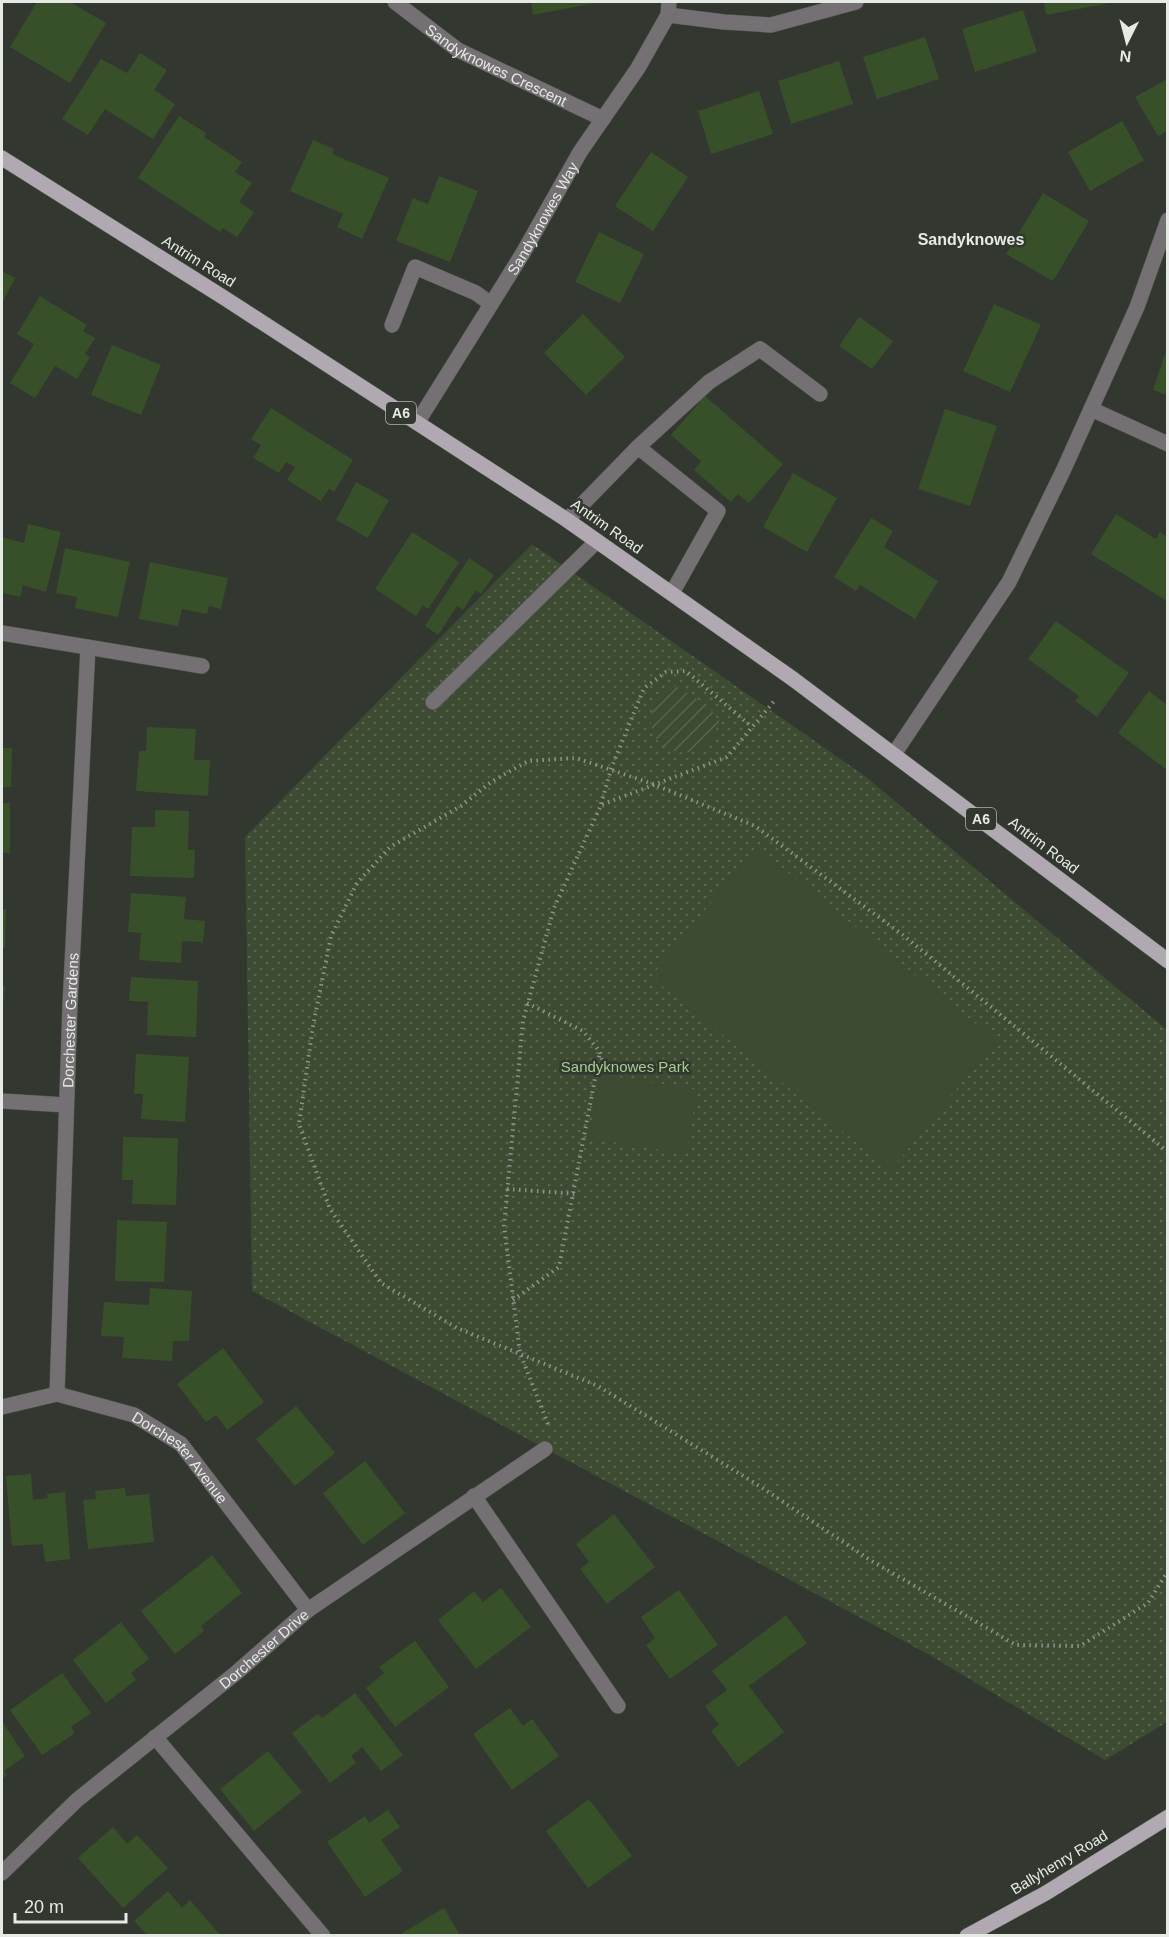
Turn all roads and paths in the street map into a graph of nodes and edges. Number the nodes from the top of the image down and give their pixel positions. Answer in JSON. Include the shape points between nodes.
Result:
{"nodes":[{"id":1,"x":395,"y":2,"type":"edge"},
{"id":2,"x":856,"y":2,"type":"edge"},
{"id":3,"x":669,"y":8,"type":"edge"},
{"id":4,"x":603,"y":119,"type":"junction"},
{"id":5,"x":2,"y":158,"type":"edge"},
{"id":6,"x":1167,"y":220,"type":"edge"},
{"id":7,"x":491,"y":304,"type":"junction"},
{"id":8,"x":392,"y":325,"type":"dead end"},
{"id":9,"x":820,"y":394,"type":"dead end"},
{"id":10,"x":1091,"y":409,"type":"junction"},
{"id":11,"x":417,"y":423,"type":"junction"},
{"id":12,"x":1167,"y":444,"type":"edge"},
{"id":13,"x":638,"y":447,"type":"junction"},
{"id":14,"x":567,"y":520,"type":"junction"},
{"id":15,"x":597,"y":541,"type":"junction"},
{"id":16,"x":672,"y":593,"type":"junction"},
{"id":17,"x":2,"y":633,"type":"edge"},
{"id":18,"x":88,"y":647,"type":"junction"},
{"id":19,"x":202,"y":666,"type":"dead end"},
{"id":20,"x":793,"y":679,"type":"junction"},
{"id":21,"x":433,"y":702,"type":"dead end"},
{"id":22,"x":752,"y":726,"type":"junction"},
{"id":23,"x":894,"y":754,"type":"junction"},
{"id":24,"x":611,"y":769,"type":"junction"},
{"id":25,"x":653,"y":784,"type":"junction"},
{"id":26,"x":601,"y":805,"type":"junction"},
{"id":27,"x":1167,"y":961,"type":"edge"},
{"id":28,"x":527,"y":1003,"type":"junction"},
{"id":29,"x":600,"y":1052,"type":"junction"},
{"id":30,"x":606,"y":1075,"type":"dead end"},
{"id":31,"x":2,"y":1101,"type":"edge"},
{"id":32,"x":66,"y":1105,"type":"junction"},
{"id":33,"x":1167,"y":1152,"type":"edge"},
{"id":34,"x":507,"y":1189,"type":"junction"},
{"id":35,"x":576,"y":1194,"type":"junction"},
{"id":36,"x":513,"y":1300,"type":"junction"},
{"id":37,"x":520,"y":1353,"type":"junction"},
{"id":38,"x":57,"y":1394,"type":"junction"},
{"id":39,"x":2,"y":1407,"type":"edge"},
{"id":40,"x":545,"y":1449,"type":"joint"},
{"id":41,"x":474,"y":1496,"type":"junction"},
{"id":42,"x":1167,"y":1571,"type":"edge"},
{"id":43,"x":308,"y":1610,"type":"junction"},
{"id":44,"x":618,"y":1706,"type":"dead end"},
{"id":45,"x":155,"y":1737,"type":"junction"},
{"id":46,"x":1167,"y":1817,"type":"edge"},
{"id":47,"x":2,"y":1873,"type":"edge"},
{"id":48,"x":322,"y":1935,"type":"edge"},
{"id":49,"x":967,"y":1935,"type":"edge"}],
"edges":[{"from":1,"to":4,"type":"street","name":"Sandyknowes Crescent","via":[[458,50]]},
{"from":2,"to":3,"type":"street","via":[[771,25],[724,22]]},
{"from":3,"to":4,"type":"street","name":"Sandyknowes Way","via":[[638,68]]},
{"from":4,"to":7,"type":"street","name":"Sandyknowes Way"},
{"from":5,"to":11,"type":"main road","name":"Antrim Road","number":"A6"},
{"from":6,"to":10,"type":"street","via":[[1137,307]]},
{"from":7,"to":8,"type":"street","via":[[476,293],[415,267]]},
{"from":7,"to":11,"type":"street","name":"Sandyknowes Way"},
{"from":9,"to":13,"type":"street","via":[[760,349],[709,382]]},
{"from":10,"to":12,"type":"street"},
{"from":10,"to":23,"type":"street","via":[[1009,582]]},
{"from":11,"to":14,"type":"main road","name":"Antrim Road","number":"A6"},
{"from":13,"to":14,"type":"street"},
{"from":13,"to":16,"type":"street","via":[[718,511]]},
{"from":14,"to":15,"type":"main road","name":"Antrim Road","number":"A6"},
{"from":15,"to":16,"type":"main road","name":"Antrim Road","number":"A6"},
{"from":15,"to":21,"type":"street"},
{"from":16,"to":20,"type":"main road","name":"Antrim Road","number":"A6"},
{"from":17,"to":18,"type":"street"},
{"from":18,"to":19,"type":"street"},
{"from":18,"to":32,"type":"street","name":"Dorchester Gardens"},
{"from":20,"to":22,"type":"path"},
{"from":20,"to":23,"type":"main road","name":"Antrim Road","number":"A6"},
{"from":22,"to":24,"type":"path","via":[[686,671],[666,672],[644,688]]},
{"from":22,"to":25,"type":"path","via":[[727,757]]},
{"from":23,"to":27,"type":"main road","name":"Antrim Road","number":"A6"},
{"from":24,"to":25,"type":"path"},
{"from":24,"to":26,"type":"path"},
{"from":24,"to":37,"type":"path","via":[[576,758],[528,760],[453,811],[390,846],[357,883],[331,936],[313,1026],[299,1124],[330,1209],[381,1283],[458,1328]]},
{"from":25,"to":26,"type":"path"},
{"from":25,"to":33,"type":"path","via":[[755,826],[903,935]]},
{"from":26,"to":28,"type":"path","via":[[554,908]]},
{"from":28,"to":29,"type":"path","via":[[583,1031]]},
{"from":28,"to":34,"type":"path","via":[[522,1021]]},
{"from":29,"to":30,"type":"path"},
{"from":29,"to":35,"type":"path"},
{"from":31,"to":32,"type":"street"},
{"from":32,"to":38,"type":"street","name":"Dorchester Gardens"},
{"from":34,"to":35,"type":"path"},
{"from":34,"to":36,"type":"path","via":[[504,1226]]},
{"from":35,"to":36,"type":"path","via":[[559,1267]]},
{"from":36,"to":37,"type":"path"},
{"from":37,"to":40,"type":"path","via":[[551,1431]]},
{"from":37,"to":42,"type":"path","via":[[598,1386],[870,1560],[1016,1645],[1080,1646],[1148,1603]]},
{"from":38,"to":39,"type":"street","name":"Dorchester Avenue"},
{"from":38,"to":43,"type":"street","name":"Dorchester Avenue","via":[[134,1415],[181,1444]]},
{"from":40,"to":41,"type":"street","name":"Dorchester Drive"},
{"from":41,"to":43,"type":"street","name":"Dorchester Drive"},
{"from":41,"to":44,"type":"street"},
{"from":43,"to":45,"type":"street","name":"Dorchester Drive"},
{"from":45,"to":47,"type":"street","name":"Dorchester Drive","via":[[77,1800]]},
{"from":45,"to":48,"type":"street"},
{"from":46,"to":49,"type":"main road","name":"Ballyhenry Road","via":[[1046,1893]]}]}
